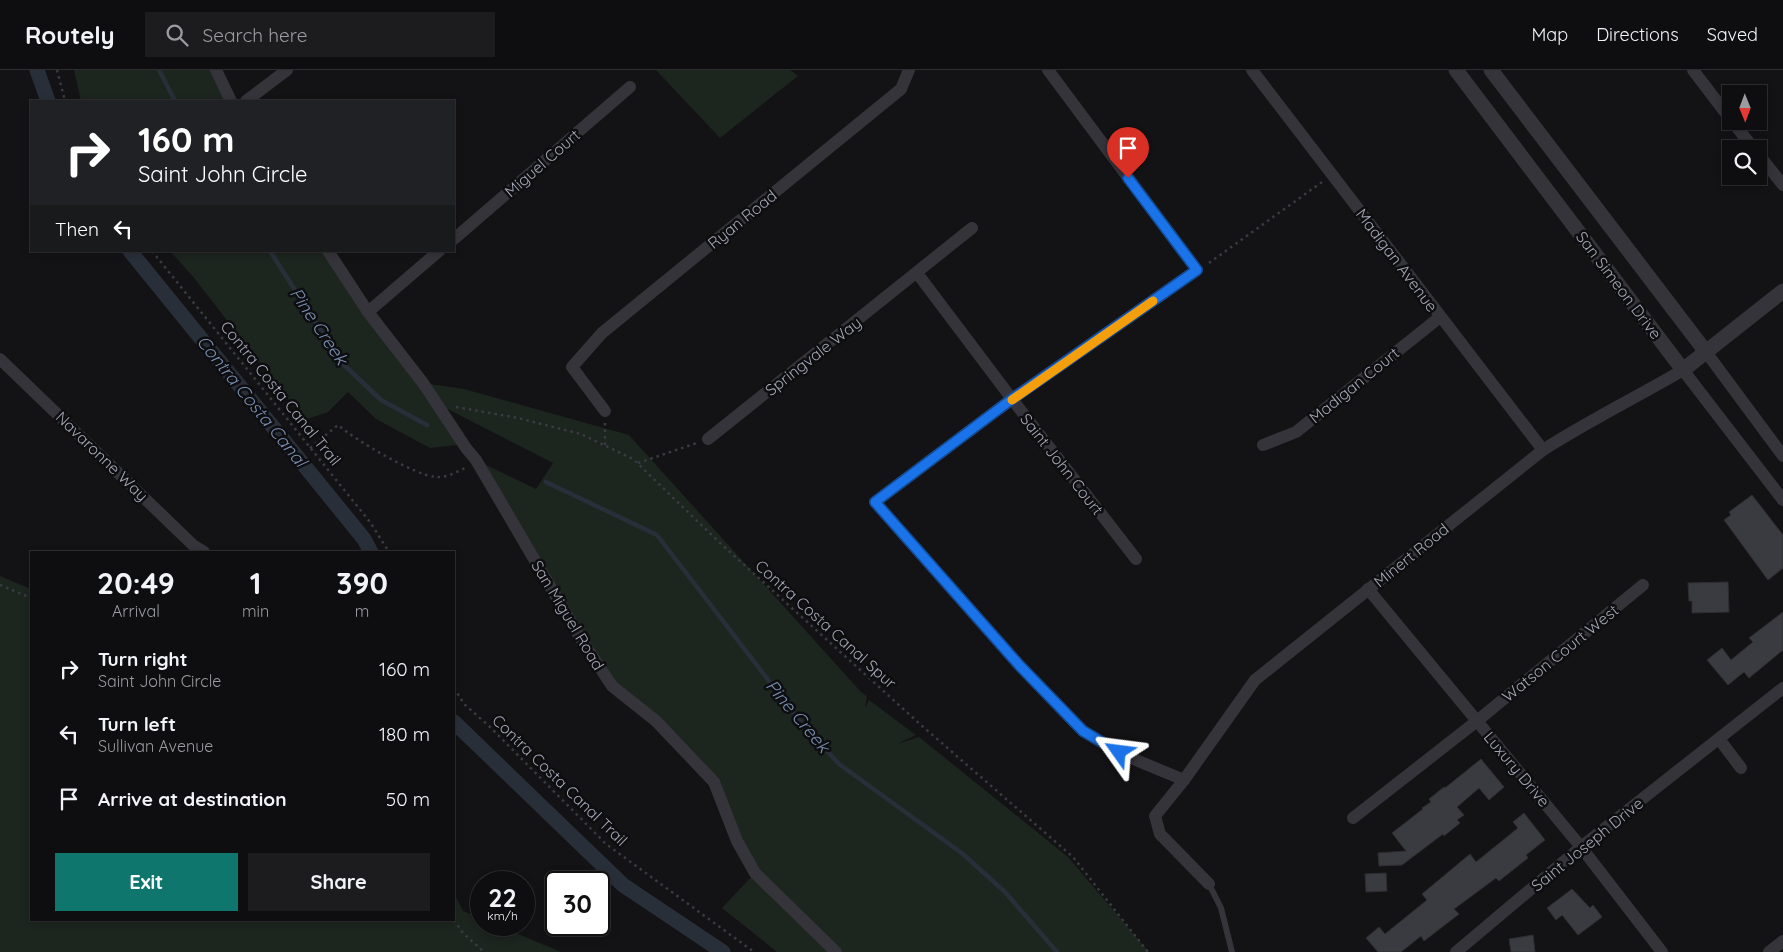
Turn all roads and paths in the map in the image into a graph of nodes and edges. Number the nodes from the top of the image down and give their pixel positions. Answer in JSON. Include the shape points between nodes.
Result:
{"nodes":[{"id":1,"x":57,"y":70,"type":"edge"},
{"id":2,"x":216,"y":70,"type":"edge"},
{"id":3,"x":287,"y":70,"type":"edge"},
{"id":4,"x":909,"y":70,"type":"edge"},
{"id":5,"x":1048,"y":70,"type":"edge"},
{"id":6,"x":1252,"y":70,"type":"edge"},
{"id":7,"x":1456,"y":70,"type":"edge"},
{"id":8,"x":1491,"y":70,"type":"edge"},
{"id":9,"x":1693,"y":70,"type":"edge"},
{"id":10,"x":630,"y":87,"type":"dead end"},
{"id":11,"x":65,"y":100,"type":"edge"},
{"id":12,"x":231,"y":100,"type":"edge"},
{"id":13,"x":247,"y":100,"type":"edge"},
{"id":14,"x":1722,"y":108,"type":"edge"},
{"id":15,"x":1739,"y":130,"type":"edge"},
{"id":16,"x":1747,"y":140,"type":"edge"},
{"id":17,"x":1767,"y":165,"type":"edge"},
{"id":18,"x":1332,"y":175,"type":"junction"},
{"id":19,"x":1783,"y":185,"type":"edge"},
{"id":20,"x":972,"y":228,"type":"dead end"},
{"id":21,"x":455,"y":237,"type":"edge"},
{"id":22,"x":153,"y":252,"type":"edge"},
{"id":23,"x":329,"y":252,"type":"edge"},
{"id":24,"x":438,"y":252,"type":"edge"},
{"id":25,"x":1197,"y":270,"type":"junction"},
{"id":26,"x":918,"y":272,"type":"junction"},
{"id":27,"x":1783,"y":291,"type":"edge"},
{"id":28,"x":368,"y":312,"type":"junction"},
{"id":29,"x":1440,"y":317,"type":"junction"},
{"id":30,"x":1706,"y":352,"type":"junction"},
{"id":31,"x":0,"y":359,"type":"edge"},
{"id":32,"x":1683,"y":370,"type":"junction"},
{"id":33,"x":1012,"y":399,"type":"junction"},
{"id":34,"x":437,"y":404,"type":"junction"},
{"id":35,"x":605,"y":411,"type":"joint"},
{"id":36,"x":708,"y":439,"type":"joint"},
{"id":37,"x":605,"y":445,"type":"junction"},
{"id":38,"x":1263,"y":445,"type":"dead end"},
{"id":39,"x":310,"y":448,"type":"junction"},
{"id":40,"x":1542,"y":450,"type":"junction"},
{"id":41,"x":1783,"y":456,"type":"edge"},
{"id":42,"x":476,"y":460,"type":"junction"},
{"id":43,"x":638,"y":463,"type":"junction"},
{"id":44,"x":1783,"y":500,"type":"edge"},
{"id":45,"x":202,"y":551,"type":"edge"},
{"id":46,"x":388,"y":551,"type":"edge"},
{"id":47,"x":1136,"y":559,"type":"dead end"},
{"id":48,"x":0,"y":585,"type":"edge"},
{"id":49,"x":1642,"y":585,"type":"dead end"},
{"id":50,"x":1368,"y":589,"type":"junction"},
{"id":51,"x":30,"y":598,"type":"edge"},
{"id":52,"x":1783,"y":688,"type":"edge"},
{"id":53,"x":455,"y":690,"type":"edge"},
{"id":54,"x":1476,"y":721,"type":"junction"},
{"id":55,"x":1719,"y":739,"type":"junction"},
{"id":56,"x":1741,"y":768,"type":"dead end"},
{"id":57,"x":1184,"y":780,"type":"junction"},
{"id":58,"x":1353,"y":818,"type":"dead end"},
{"id":59,"x":1581,"y":847,"type":"junction"},
{"id":60,"x":1209,"y":884,"type":"joint"},
{"id":61,"x":455,"y":921,"type":"edge"},
{"id":62,"x":1783,"y":941,"type":"edge"},
{"id":63,"x":484,"y":952,"type":"edge"},
{"id":64,"x":754,"y":952,"type":"edge"},
{"id":65,"x":836,"y":952,"type":"edge"},
{"id":66,"x":1148,"y":952,"type":"edge"},
{"id":67,"x":1232,"y":952,"type":"edge"},
{"id":68,"x":1456,"y":952,"type":"edge"},
{"id":69,"x":1662,"y":952,"type":"edge"},
{"id":70,"x":1770,"y":952,"type":"edge"}],
"edges":[{"from":1,"to":11,"type":"path"},
{"from":2,"to":12,"type":"street"},
{"from":3,"to":13,"type":"street"},
{"from":4,"to":35,"type":"street","name":"Ryan Road","via":[[901,89],[602,333],[572,367]]},
{"from":5,"to":25,"type":"street"},
{"from":6,"to":18,"type":"street","name":"Madigan Avenue"},
{"from":7,"to":32,"type":"street","name":"San Simeon Drive"},
{"from":8,"to":30,"type":"street","name":"San Simeon Drive"},
{"from":9,"to":14,"type":"street"},
{"from":10,"to":21,"type":"street","name":"Miguel Court"},
{"from":15,"to":16,"type":"street"},
{"from":17,"to":19,"type":"street"},
{"from":18,"to":25,"type":"path"},
{"from":18,"to":29,"type":"street","name":"Madigan Avenue"},
{"from":20,"to":26,"type":"street","name":"Springvale Way"},
{"from":22,"to":39,"type":"path","name":"Contra Costa Canal Trail"},
{"from":23,"to":28,"type":"street","name":"San Miguel Road"},
{"from":24,"to":28,"type":"street"},
{"from":25,"to":33,"type":"street"},
{"from":26,"to":33,"type":"street","name":"Saint John Court"},
{"from":26,"to":36,"type":"street","name":"Springvale Way"},
{"from":27,"to":30,"type":"street","name":"Minert Road"},
{"from":28,"to":34,"type":"street","name":"San Miguel Road"},
{"from":29,"to":38,"type":"street","name":"Madigan Court","via":[[1296,432]]},
{"from":29,"to":40,"type":"street","name":"Madigan Avenue"},
{"from":30,"to":32,"type":"street","name":"Minert Road"},
{"from":30,"to":41,"type":"street","name":"San Simeon Drive"},
{"from":31,"to":45,"type":"street","name":"Navaronne Way"},
{"from":32,"to":40,"type":"street","name":"Minert Road"},
{"from":32,"to":44,"type":"street","name":"San Simeon Drive"},
{"from":33,"to":47,"type":"street","name":"Saint John Court"},
{"from":33,"to":57,"type":"street","via":[[875,502],[1020,666],[1083,731],[1119,752]]},
{"from":34,"to":37,"type":"path","name":"Contra Costa Canal Spur","via":[[518,418],[581,434]]},
{"from":34,"to":42,"type":"street","name":"San Miguel Road"},
{"from":35,"to":37,"type":"path"},
{"from":36,"to":43,"type":"path"},
{"from":37,"to":43,"type":"path","name":"Contra Costa Canal Spur"},
{"from":39,"to":42,"type":"path","via":[[338,426],[423,475],[438,478],[466,468]]},
{"from":39,"to":46,"type":"path","name":"Contra Costa Canal Trail","via":[[370,522]]},
{"from":40,"to":50,"type":"street","name":"Minert Road"},
{"from":42,"to":65,"type":"street","name":"San Miguel Road","via":[[612,686],[656,721],[714,782],[736,841],[755,873]]},
{"from":43,"to":66,"type":"path","name":"Contra Costa Canal Spur","via":[[799,615],[1073,857]]},
{"from":48,"to":51,"type":"path"},
{"from":49,"to":54,"type":"street","name":"Watson Court West"},
{"from":50,"to":54,"type":"street","name":"Luxury Drive"},
{"from":50,"to":57,"type":"street","name":"Minert Road","via":[[1255,680]]},
{"from":52,"to":55,"type":"street","name":"Saint Joseph Drive"},
{"from":53,"to":64,"type":"path","name":"Contra Costa Canal Trail","via":[[464,704],[606,844]]},
{"from":54,"to":58,"type":"street","name":"Watson Court West"},
{"from":54,"to":59,"type":"street","name":"Luxury Drive"},
{"from":55,"to":56,"type":"street"},
{"from":55,"to":59,"type":"street","name":"Saint Joseph Drive"},
{"from":57,"to":60,"type":"street","name":"Minert Road","via":[[1155,816],[1160,834]]},
{"from":59,"to":68,"type":"street","name":"Saint Joseph Drive"},
{"from":59,"to":69,"type":"street","name":"Luxury Drive"},
{"from":60,"to":67,"type":"lane","via":[[1221,908]]},
{"from":61,"to":63,"type":"path","via":[[468,939]]},
{"from":62,"to":70,"type":"street"}]}
